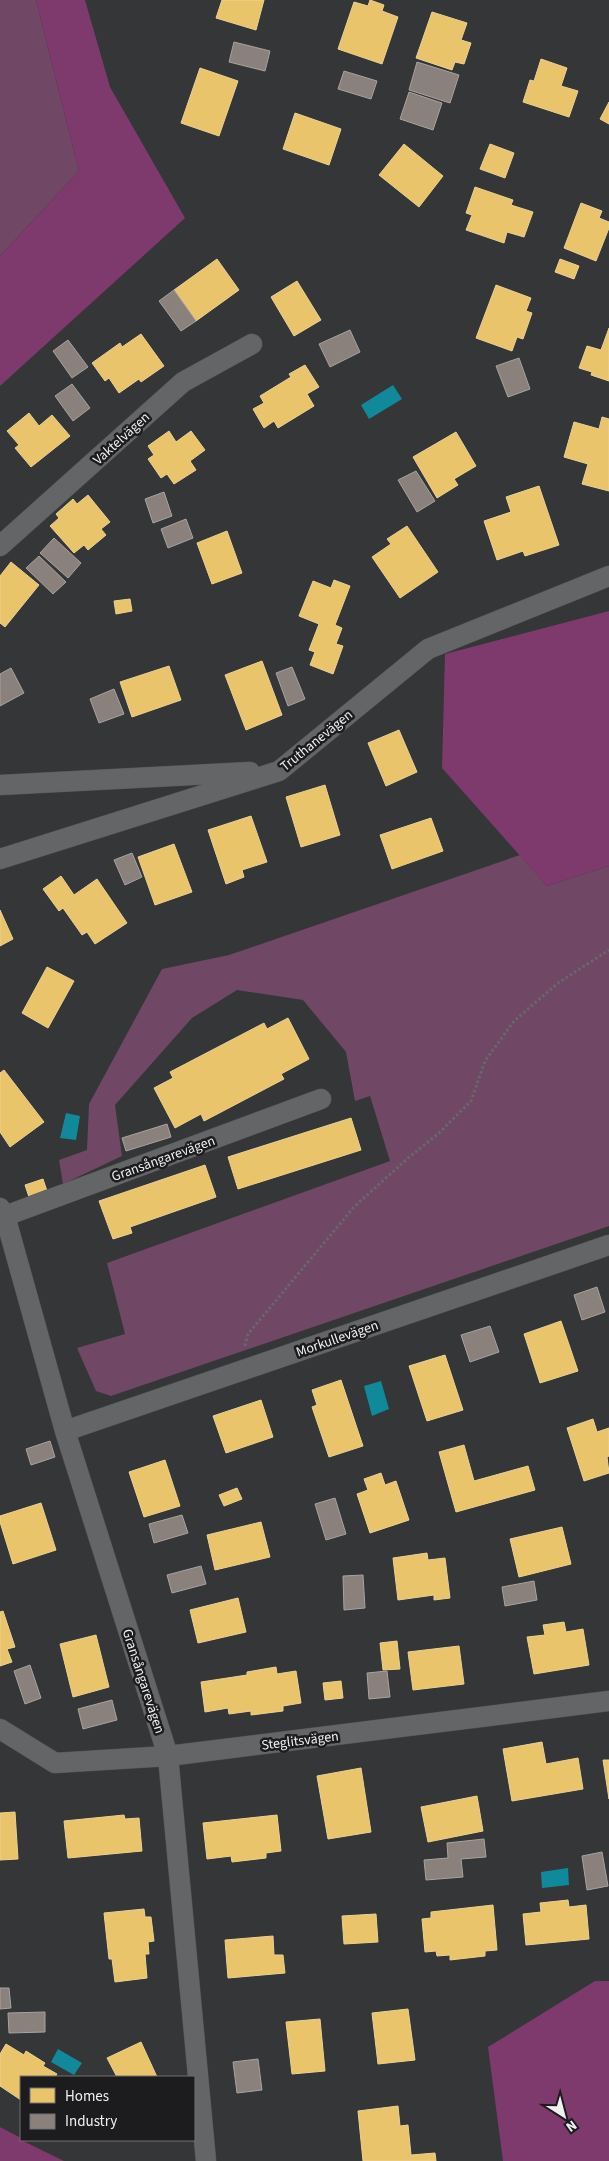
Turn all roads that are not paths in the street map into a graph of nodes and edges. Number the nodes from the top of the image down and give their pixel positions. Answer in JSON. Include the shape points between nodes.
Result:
{"nodes":[{"id":1,"x":252,"y":344,"type":"dead end"},
{"id":2,"x":0,"y":546,"type":"edge"},
{"id":3,"x":609,"y":576,"type":"edge"},
{"id":4,"x":279,"y":771,"type":"junction"},
{"id":5,"x":0,"y":786,"type":"edge"},
{"id":6,"x":0,"y":859,"type":"edge"},
{"id":7,"x":320,"y":1100,"type":"dead end"},
{"id":8,"x":2,"y":1212,"type":"edge"},
{"id":9,"x":609,"y":1245,"type":"edge"},
{"id":10,"x":65,"y":1432,"type":"junction"},
{"id":11,"x":609,"y":1701,"type":"edge"},
{"id":12,"x":0,"y":1729,"type":"edge"},
{"id":13,"x":168,"y":1756,"type":"junction"},
{"id":14,"x":206,"y":2161,"type":"edge"}],
"edges":[{"from":1,"to":2,"type":"street","name":"Vaktelvägen","via":[[183,382]]},
{"from":3,"to":4,"type":"street","name":"Truthanevägen","via":[[428,649]]},
{"from":4,"to":5,"type":"street"},
{"from":4,"to":6,"type":"street","name":"Truthanevägen"},
{"from":7,"to":8,"type":"street","name":"Gransångarevägen"},
{"from":8,"to":10,"type":"street","name":"Gransångarevägen"},
{"from":9,"to":10,"type":"street","name":"Morkullevägen"},
{"from":10,"to":13,"type":"street","name":"Gransångarevägen"},
{"from":11,"to":13,"type":"street","name":"Steglitsvägen"},
{"from":12,"to":13,"type":"street","name":"Steglitsvägen","via":[[55,1763]]},
{"from":13,"to":14,"type":"street","name":"Gransångarevägen"}]}
